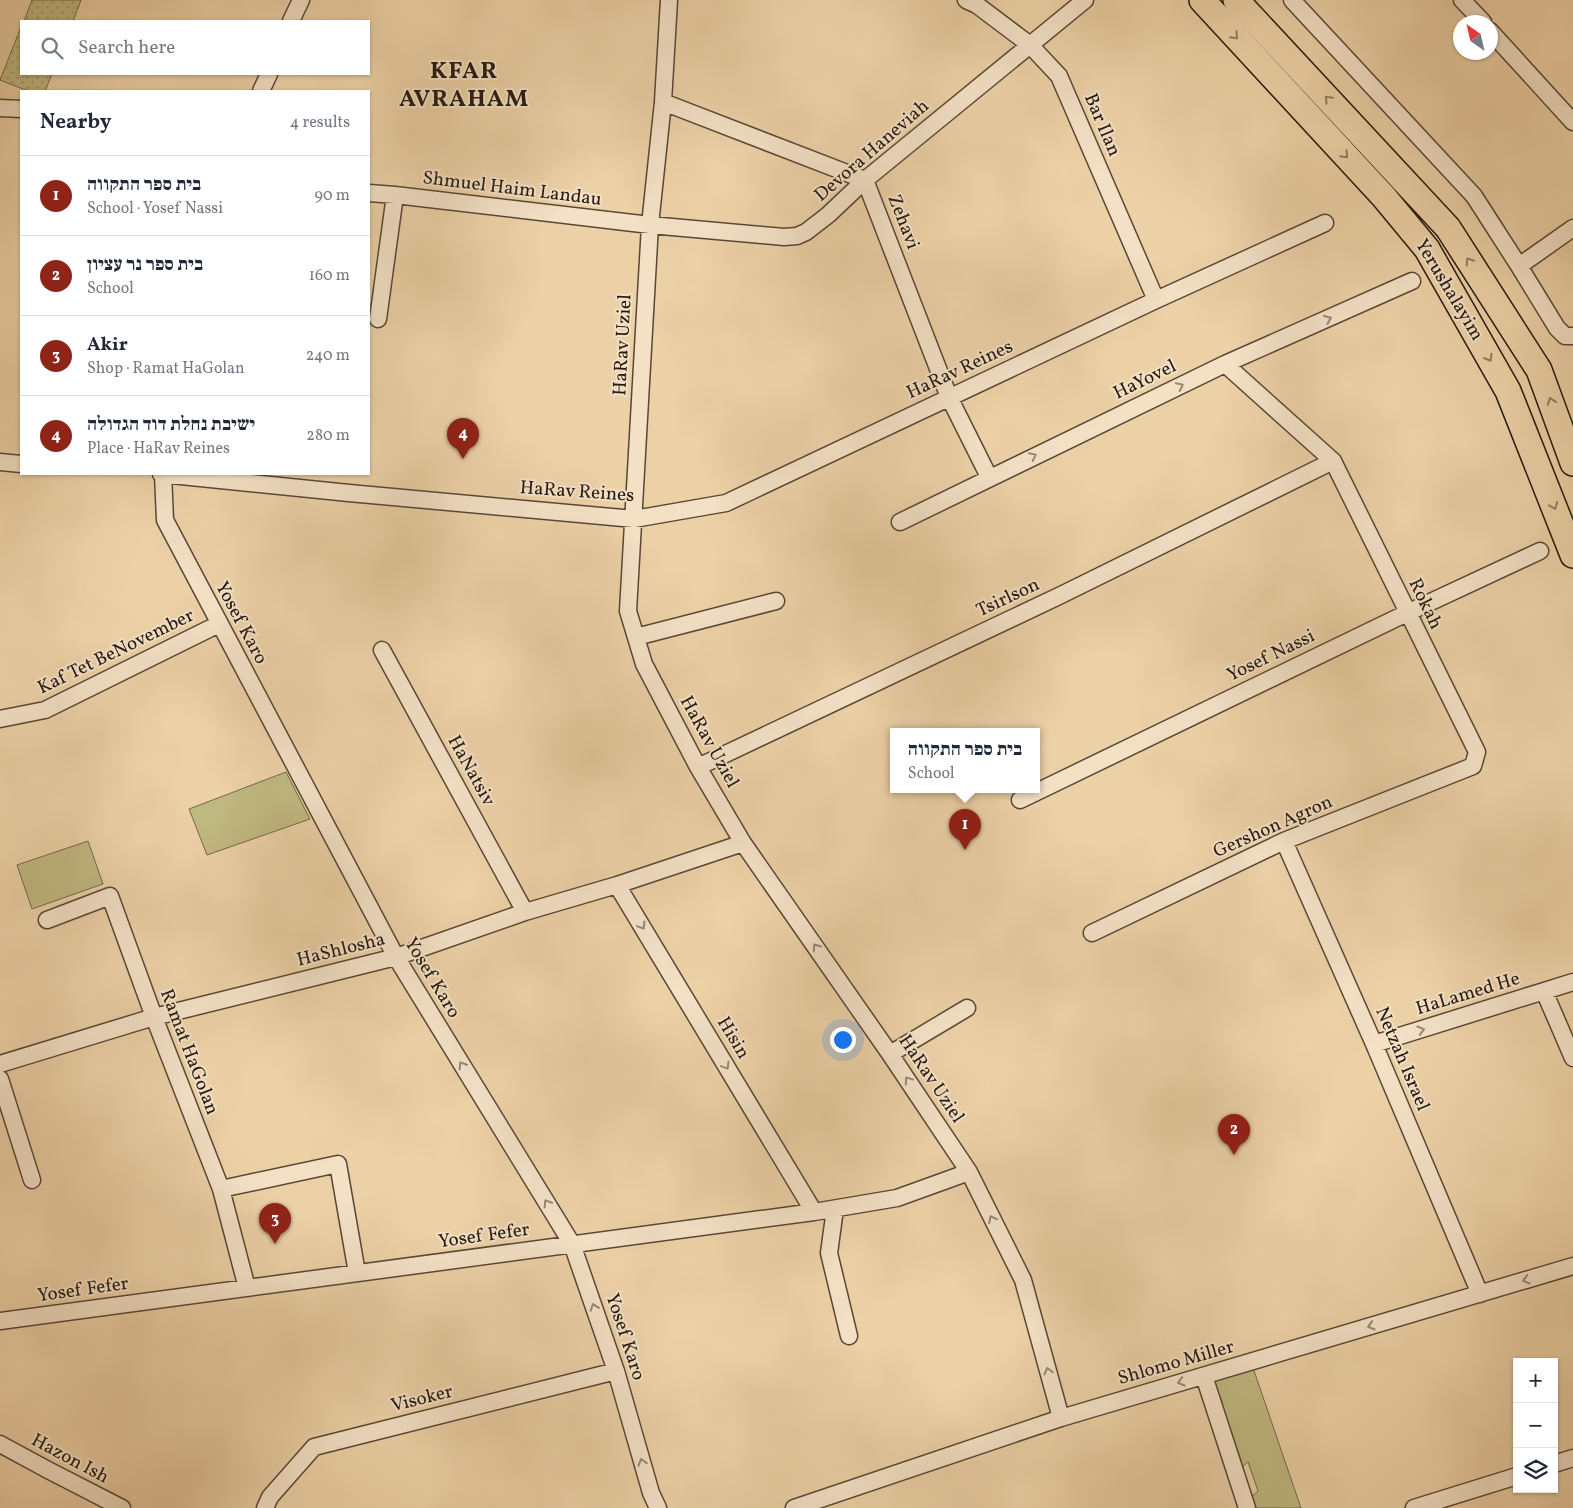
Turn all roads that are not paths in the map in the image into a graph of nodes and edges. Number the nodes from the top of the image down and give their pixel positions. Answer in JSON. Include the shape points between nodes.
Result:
{"nodes":[{"id":1,"x":301,"y":0,"type":"edge"},
{"id":2,"x":669,"y":0,"type":"edge"},
{"id":3,"x":966,"y":0,"type":"edge"},
{"id":4,"x":1085,"y":0,"type":"edge"},
{"id":5,"x":1202,"y":0,"type":"edge"},
{"id":6,"x":1236,"y":0,"type":"edge"},
{"id":7,"x":1292,"y":0,"type":"edge"},
{"id":8,"x":1462,"y":0,"type":"edge"},
{"id":9,"x":1476,"y":15,"type":"edge"},
{"id":10,"x":292,"y":20,"type":"edge"},
{"id":11,"x":1498,"y":40,"type":"edge"},
{"id":12,"x":1030,"y":45,"type":"junction"},
{"id":13,"x":269,"y":75,"type":"edge"},
{"id":14,"x":261,"y":90,"type":"edge"},
{"id":15,"x":662,"y":102,"type":"junction"},
{"id":16,"x":0,"y":108,"type":"edge"},
{"id":17,"x":20,"y":110,"type":"edge"},
{"id":18,"x":1573,"y":122,"type":"edge"},
{"id":19,"x":865,"y":180,"type":"junction"},
{"id":20,"x":370,"y":194,"type":"edge"},
{"id":21,"x":395,"y":195,"type":"junction"},
{"id":22,"x":1325,"y":223,"type":"dead end"},
{"id":23,"x":650,"y":225,"type":"junction"},
{"id":24,"x":1573,"y":228,"type":"edge"},
{"id":25,"x":1519,"y":266,"type":"junction"},
{"id":26,"x":1412,"y":281,"type":"dead end"},
{"id":27,"x":1156,"y":300,"type":"junction"},
{"id":28,"x":378,"y":319,"type":"dead end"},
{"id":29,"x":1573,"y":336,"type":"edge"},
{"id":30,"x":1225,"y":364,"type":"junction"},
{"id":31,"x":949,"y":397,"type":"junction"},
{"id":32,"x":1333,"y":461,"type":"junction"},
{"id":33,"x":0,"y":462,"type":"edge"},
{"id":34,"x":1573,"y":463,"type":"edge"},
{"id":35,"x":20,"y":464,"type":"edge"},
{"id":36,"x":162,"y":475,"type":"edge"},
{"id":37,"x":171,"y":475,"type":"edge"},
{"id":38,"x":989,"y":477,"type":"junction"},
{"id":39,"x":634,"y":519,"type":"junction"},
{"id":40,"x":900,"y":522,"type":"dead end"},
{"id":41,"x":1540,"y":551,"type":"dead end"},
{"id":42,"x":1573,"y":555,"type":"edge"},
{"id":43,"x":776,"y":600,"type":"dead end"},
{"id":44,"x":1407,"y":613,"type":"junction"},
{"id":45,"x":219,"y":624,"type":"junction"},
{"id":46,"x":636,"y":637,"type":"junction"},
{"id":47,"x":382,"y":650,"type":"dead end"},
{"id":48,"x":0,"y":719,"type":"edge"},
{"id":49,"x":1474,"y":766,"type":"joint"},
{"id":50,"x":698,"y":767,"type":"junction"},
{"id":51,"x":1040,"y":790,"type":"edge"},
{"id":52,"x":1034,"y":793,"type":"edge"},
{"id":53,"x":1020,"y":800,"type":"dead end"},
{"id":54,"x":1284,"y":841,"type":"junction"},
{"id":55,"x":743,"y":843,"type":"junction"},
{"id":56,"x":617,"y":885,"type":"junction"},
{"id":57,"x":525,"y":912,"type":"junction"},
{"id":58,"x":47,"y":920,"type":"dead end"},
{"id":59,"x":1092,"y":933,"type":"dead end"},
{"id":60,"x":396,"y":957,"type":"junction"},
{"id":61,"x":1573,"y":982,"type":"edge"},
{"id":62,"x":1544,"y":991,"type":"junction"},
{"id":63,"x":966,"y":1008,"type":"dead end"},
{"id":64,"x":154,"y":1017,"type":"junction"},
{"id":65,"x":1374,"y":1044,"type":"junction"},
{"id":66,"x":890,"y":1054,"type":"junction"},
{"id":67,"x":1573,"y":1058,"type":"edge"},
{"id":68,"x":0,"y":1064,"type":"edge"},
{"id":69,"x":0,"y":1078,"type":"edge"},
{"id":70,"x":969,"y":1172,"type":"junction"},
{"id":71,"x":32,"y":1180,"type":"dead end"},
{"id":72,"x":221,"y":1189,"type":"junction"},
{"id":73,"x":835,"y":1209,"type":"junction"},
{"id":74,"x":814,"y":1212,"type":"junction"},
{"id":75,"x":572,"y":1244,"type":"junction"},
{"id":76,"x":1573,"y":1266,"type":"edge"},
{"id":77,"x":357,"y":1273,"type":"junction"},
{"id":78,"x":247,"y":1288,"type":"junction"},
{"id":79,"x":1480,"y":1294,"type":"junction"},
{"id":80,"x":0,"y":1321,"type":"edge"},
{"id":81,"x":848,"y":1336,"type":"dead end"},
{"id":82,"x":616,"y":1371,"type":"junction"},
{"id":83,"x":1204,"y":1376,"type":"junction"},
{"id":84,"x":1060,"y":1418,"type":"junction"},
{"id":85,"x":0,"y":1444,"type":"edge"},
{"id":86,"x":1573,"y":1458,"type":"edge"},
{"id":87,"x":1558,"y":1463,"type":"edge"},
{"id":88,"x":1513,"y":1477,"type":"edge"},
{"id":89,"x":122,"y":1508,"type":"edge"},
{"id":90,"x":265,"y":1508,"type":"edge"},
{"id":91,"x":658,"y":1508,"type":"edge"},
{"id":92,"x":794,"y":1508,"type":"edge"},
{"id":93,"x":1246,"y":1508,"type":"edge"},
{"id":94,"x":1414,"y":1508,"type":"edge"}],
"edges":[{"from":1,"to":10,"type":"street"},
{"from":2,"to":15,"type":"street","name":"HaRav Uziel"},
{"from":3,"to":12,"type":"street","name":"Bar Ilan"},
{"from":4,"to":12,"type":"street","name":"Devora Haneviah"},
{"from":5,"to":42,"type":"highway","name":"Yerushalayim","one_way":true,"via":[[1427,248],[1508,391]]},
{"from":34,"to":6,"type":"highway","name":"Yerushalayim","one_way":true,"via":[[1540,370],[1448,228]]},
{"from":7,"to":25,"type":"street","via":[[1474,196]]},
{"from":8,"to":9,"type":"street"},
{"from":11,"to":18,"type":"street"},
{"from":12,"to":19,"type":"street","name":"Devora Haneviah"},
{"from":12,"to":27,"type":"street","name":"Bar Ilan","via":[[1059,76]]},
{"from":13,"to":14,"type":"street"},
{"from":15,"to":19,"type":"street","name":"Zehavi"},
{"from":15,"to":23,"type":"street","name":"HaRav Uziel"},
{"from":16,"to":17,"type":"street"},
{"from":19,"to":23,"type":"street","name":"Devora Haneviah","via":[[828,215],[797,236]]},
{"from":19,"to":31,"type":"street","name":"Zehavi"},
{"from":20,"to":21,"type":"street","name":"Shmuel Haim Landau"},
{"from":21,"to":23,"type":"street","name":"Shmuel Haim Landau"},
{"from":21,"to":28,"type":"street"},
{"from":22,"to":27,"type":"street","name":"HaRav Reines"},
{"from":23,"to":39,"type":"street","name":"HaRav Uziel"},
{"from":24,"to":25,"type":"street"},
{"from":25,"to":29,"type":"street","via":[[1557,328],[1565,336]]},
{"from":30,"to":26,"type":"street","name":"HaYovel","one_way":true},
{"from":27,"to":31,"type":"street","name":"HaRav Reines"},
{"from":30,"to":32,"type":"street"},
{"from":38,"to":30,"type":"street","name":"HaYovel","one_way":true},
{"from":31,"to":38,"type":"street","name":"Zehavi"},
{"from":31,"to":39,"type":"street","name":"HaRav Reines","via":[[726,503]]},
{"from":32,"to":44,"type":"street","name":"Rokah"},
{"from":32,"to":50,"type":"street","name":"Tsirlson","via":[[1059,596]]},
{"from":33,"to":35,"type":"street"},
{"from":36,"to":45,"type":"street","name":"Yosef Karo","via":[[165,520]]},
{"from":37,"to":39,"type":"street","name":"HaRav Reines"},
{"from":38,"to":40,"type":"street","name":"HaYovel"},
{"from":39,"to":46,"type":"street","name":"HaRav Uziel","via":[[628,611]]},
{"from":41,"to":44,"type":"street","name":"Yosef Nassi"},
{"from":43,"to":46,"type":"street"},
{"from":44,"to":49,"type":"street","name":"Rokah","via":[[1476,752]]},
{"from":44,"to":51,"type":"street","name":"Yosef Nassi"},
{"from":45,"to":48,"type":"street","name":"Kaf Tet BeNovember","via":[[45,710]]},
{"from":45,"to":60,"type":"street","name":"Yosef Karo"},
{"from":46,"to":50,"type":"street","name":"HaRav Uziel","via":[[644,664]]},
{"from":47,"to":57,"type":"street","name":"HaNatsiv"},
{"from":49,"to":54,"type":"street","name":"Gershon Agron"},
{"from":50,"to":55,"type":"street","name":"HaRav Uziel"},
{"from":52,"to":53,"type":"street","name":"Yosef Nassi"},
{"from":54,"to":59,"type":"street","name":"Gershon Agron"},
{"from":54,"to":65,"type":"street","name":"Netzah Israel"},
{"from":55,"to":56,"type":"street","name":"HaShlosha"},
{"from":66,"to":55,"type":"street","name":"HaRav Uziel","one_way":true},
{"from":56,"to":57,"type":"street","name":"HaShlosha"},
{"from":56,"to":74,"type":"street","name":"Hisin","one_way":true},
{"from":57,"to":60,"type":"street","name":"HaShlosha"},
{"from":58,"to":64,"type":"street","name":"Ramat HaGolan","via":[[110,896]]},
{"from":60,"to":64,"type":"street","name":"HaShlosha"},
{"from":75,"to":60,"type":"street","name":"Yosef Karo","one_way":true},
{"from":61,"to":62,"type":"street","name":"HaLamed He"},
{"from":65,"to":62,"type":"street","name":"HaLamed He","one_way":true},
{"from":62,"to":67,"type":"street"},
{"from":63,"to":66,"type":"street"},
{"from":64,"to":68,"type":"street","name":"HaShlosha"},
{"from":64,"to":72,"type":"street","name":"Ramat HaGolan"},
{"from":65,"to":79,"type":"street","name":"Netzah Israel"},
{"from":70,"to":66,"type":"street","name":"HaRav Uziel","one_way":true},
{"from":69,"to":71,"type":"street"},
{"from":70,"to":73,"type":"street","name":"Yosef Fefer","via":[[897,1198]]},
{"from":84,"to":70,"type":"street","name":"HaRav Uziel","one_way":true,"via":[[1023,1280]]},
{"from":72,"to":77,"type":"street","via":[[338,1164]]},
{"from":72,"to":78,"type":"street","name":"Ramat HaGolan"},
{"from":73,"to":74,"type":"street","name":"Yosef Fefer"},
{"from":73,"to":81,"type":"street","via":[[829,1253]]},
{"from":74,"to":75,"type":"street","name":"Yosef Fefer"},
{"from":75,"to":77,"type":"street","name":"Yosef Fefer"},
{"from":82,"to":75,"type":"street","name":"Yosef Karo","one_way":true},
{"from":76,"to":79,"type":"street","name":"Shlomo Miller","one_way":true},
{"from":77,"to":78,"type":"street","name":"Yosef Fefer"},
{"from":78,"to":80,"type":"street","name":"Yosef Fefer"},
{"from":79,"to":83,"type":"street","name":"Shlomo Miller","one_way":true},
{"from":82,"to":90,"type":"street","name":"Visoker","via":[[314,1447],[270,1497]]},
{"from":91,"to":82,"type":"street","name":"Yosef Karo","one_way":true},
{"from":83,"to":84,"type":"street","name":"Shlomo Miller","one_way":true},
{"from":83,"to":93,"type":"street"},
{"from":84,"to":92,"type":"street","name":"Shlomo Miller"},
{"from":85,"to":89,"type":"street","name":"Hazon Ish"},
{"from":86,"to":87,"type":"street"},
{"from":88,"to":94,"type":"street"}]}
